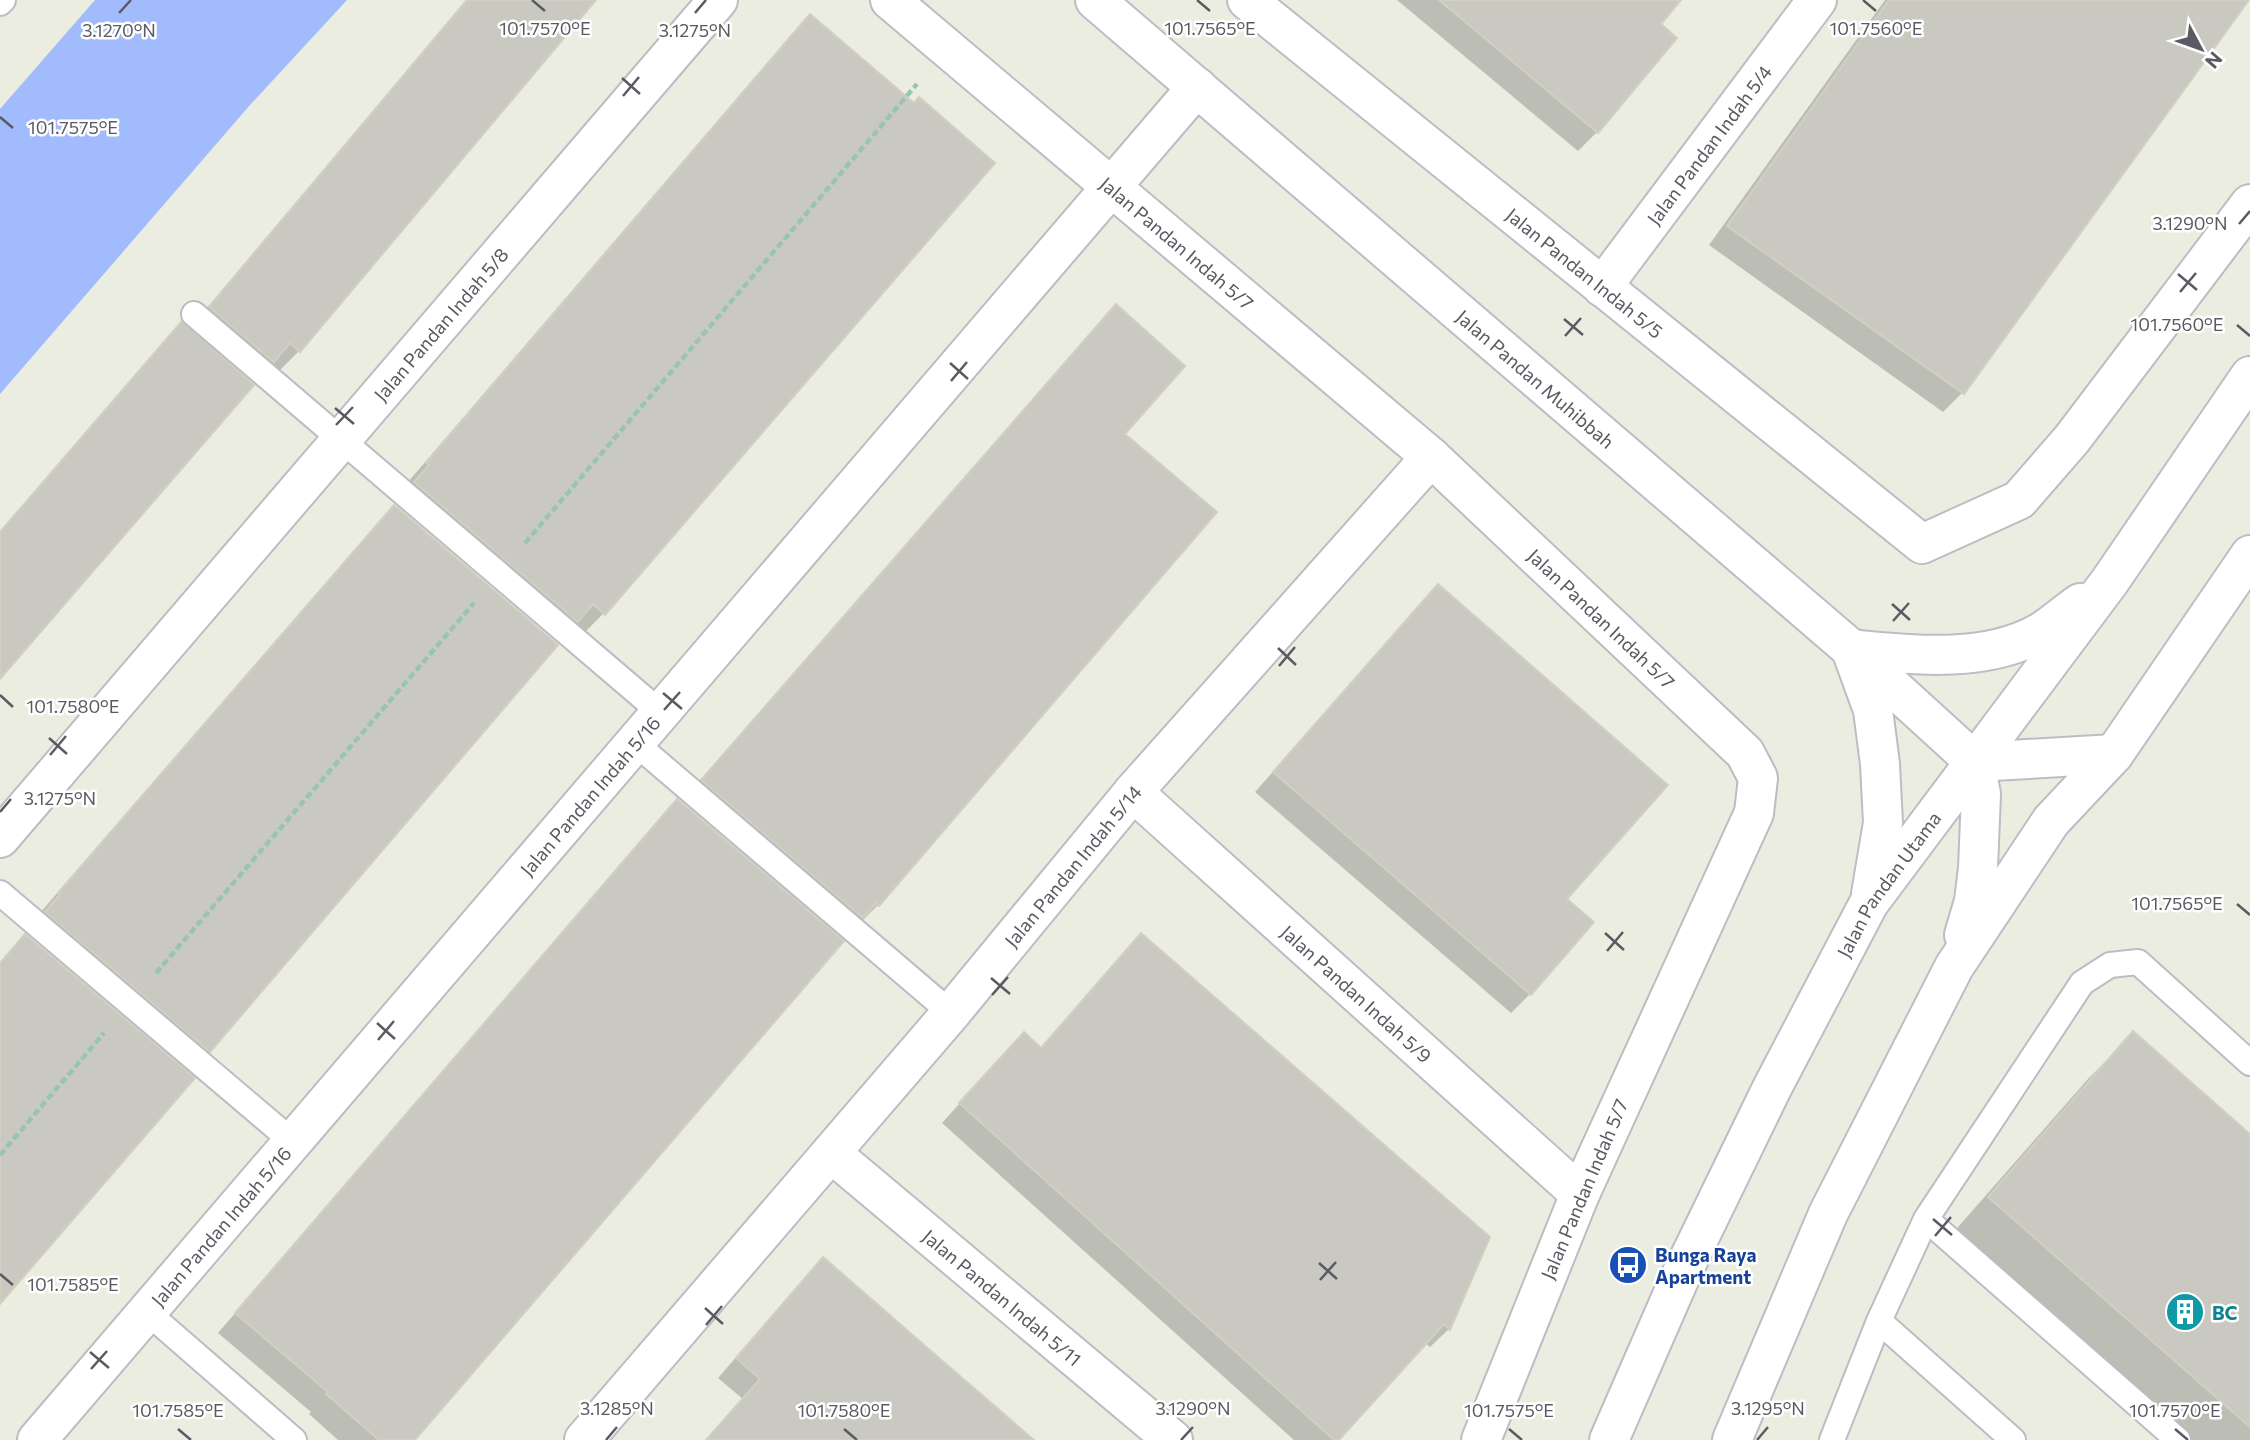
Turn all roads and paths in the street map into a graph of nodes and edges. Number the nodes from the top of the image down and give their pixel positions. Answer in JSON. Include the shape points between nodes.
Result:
{"nodes":[{"id":1,"x":718,"y":0,"type":"edge"},
{"id":2,"x":890,"y":0,"type":"edge"},
{"id":3,"x":1095,"y":0,"type":"edge"},
{"id":4,"x":1247,"y":0,"type":"edge"},
{"id":5,"x":1817,"y":0,"type":"edge"},
{"id":6,"x":1197,"y":87,"type":"junction"},
{"id":7,"x":1111,"y":187,"type":"junction"},
{"id":8,"x":2250,"y":204,"type":"edge"},
{"id":9,"x":1602,"y":287,"type":"junction"},
{"id":10,"x":194,"y":314,"type":"dead end"},
{"id":11,"x":2250,"y":376,"type":"edge"},
{"id":12,"x":341,"y":440,"type":"junction"},
{"id":13,"x":1432,"y":457,"type":"junction"},
{"id":14,"x":2250,"y":555,"type":"edge"},
{"id":15,"x":2110,"y":581,"type":"junction"},
{"id":16,"x":1851,"y":649,"type":"junction"},
{"id":17,"x":660,"y":712,"type":"junction"},
{"id":18,"x":635,"y":743,"type":"junction"},
{"id":19,"x":2114,"y":754,"type":"junction"},
{"id":20,"x":1975,"y":762,"type":"junction"},
{"id":21,"x":1133,"y":792,"type":"junction"},
{"id":22,"x":0,"y":838,"type":"edge"},
{"id":23,"x":0,"y":893,"type":"edge"},
{"id":24,"x":1869,"y":903,"type":"junction"},
{"id":25,"x":1954,"y":967,"type":"junction"},
{"id":26,"x":951,"y":1013,"type":"junction"},
{"id":27,"x":2250,"y":1063,"type":"edge"},
{"id":28,"x":293,"y":1142,"type":"junction"},
{"id":29,"x":831,"y":1153,"type":"junction"},
{"id":30,"x":1580,"y":1194,"type":"junction"},
{"id":31,"x":1926,"y":1219,"type":"junction"},
{"id":32,"x":147,"y":1312,"type":"junction"},
{"id":33,"x":1879,"y":1321,"type":"junction"},
{"id":34,"x":37,"y":1440,"type":"edge"},
{"id":35,"x":294,"y":1440,"type":"edge"},
{"id":36,"x":584,"y":1440,"type":"edge"},
{"id":37,"x":1173,"y":1440,"type":"edge"},
{"id":38,"x":1481,"y":1440,"type":"edge"},
{"id":39,"x":1609,"y":1440,"type":"edge"},
{"id":40,"x":1732,"y":1440,"type":"edge"},
{"id":41,"x":1832,"y":1440,"type":"edge"},
{"id":42,"x":2012,"y":1440,"type":"edge"},
{"id":43,"x":2178,"y":1440,"type":"edge"}],
"edges":[{"from":1,"to":12,"type":"street","name":"Jalan Pandan Indah 5/8"},
{"from":2,"to":7,"type":"street","name":"Jalan Pandan Indah 5/7"},
{"from":3,"to":6,"type":"street","name":"Jalan Pandan Muhibbah"},
{"from":4,"to":9,"type":"street","name":"Jalan Pandan Indah 5/5"},
{"from":5,"to":9,"type":"street","name":"Jalan Pandan Indah 5/4"},
{"from":6,"to":7,"type":"street","name":"Jalan Pandan Indah 5/16"},
{"from":6,"to":16,"type":"street","name":"Jalan Pandan Muhibbah"},
{"from":7,"to":13,"type":"street","name":"Jalan Pandan Indah 5/7"},
{"from":7,"to":17,"type":"street","name":"Jalan Pandan Indah 5/16"},
{"from":8,"to":9,"type":"street","name":"Jalan Pandan Indah 5/5","via":[[2072,439],[2019,500],[1922,544]]},
{"from":10,"to":12,"type":"lane"},
{"from":11,"to":15,"type":"street","name":"Jalan Pandan Utama"},
{"from":12,"to":17,"type":"lane"},
{"from":12,"to":22,"type":"street","name":"Jalan Pandan Indah 5/8"},
{"from":13,"to":21,"type":"street","name":"Jalan Pandan Indah 5/14"},
{"from":13,"to":30,"type":"street","name":"Jalan Pandan Indah 5/7","via":[[1745,753],[1758,778],[1754,813]]},
{"from":14,"to":19,"type":"street"},
{"from":15,"to":16,"type":"street","via":[[2040,632],[2003,647],[1965,654]]},
{"from":15,"to":20,"type":"street","name":"Jalan Pandan Utama"},
{"from":16,"to":20,"type":"street","name":"Jalan Pandan Muhibbah"},
{"from":16,"to":24,"type":"street","via":[[1872,710],[1880,764],[1883,823]]},
{"from":17,"to":18,"type":"street","name":"Jalan Pandan Indah 5/16"},
{"from":18,"to":26,"type":"lane"},
{"from":18,"to":28,"type":"street","name":"Jalan Pandan Indah 5/16"},
{"from":19,"to":20,"type":"street"},
{"from":19,"to":25,"type":"street","via":[[2051,821]]},
{"from":20,"to":24,"type":"street","name":"Jalan Pandan Utama"},
{"from":20,"to":25,"type":"street","via":[[1981,794],[1978,868],[1974,901]]},
{"from":21,"to":26,"type":"street","name":"Jalan Pandan Indah 5/14"},
{"from":21,"to":30,"type":"street","name":"Jalan Pandan Indah 5/9"},
{"from":23,"to":28,"type":"lane"},
{"from":24,"to":39,"type":"street","name":"Jalan Pandan Utama","via":[[1682,1273]]},
{"from":25,"to":40,"type":"street","via":[[1828,1214]]},
{"from":26,"to":29,"type":"street","name":"Jalan Pandan Indah 5/14"},
{"from":27,"to":31,"type":"lane","via":[[2138,962],[2110,965],[2082,983]]},
{"from":28,"to":32,"type":"street","name":"Jalan Pandan Indah 5/16"},
{"from":29,"to":36,"type":"street","name":"Jalan Pandan Indah 5/14"},
{"from":29,"to":37,"type":"street","name":"Jalan Pandan Indah 5/11"},
{"from":30,"to":38,"type":"street","name":"Jalan Pandan Indah 5/7"},
{"from":31,"to":33,"type":"lane"},
{"from":31,"to":43,"type":"lane"},
{"from":32,"to":34,"type":"street","name":"Jalan Pandan Indah 5/16"},
{"from":32,"to":35,"type":"lane"},
{"from":33,"to":41,"type":"lane"},
{"from":33,"to":42,"type":"lane"}]}
